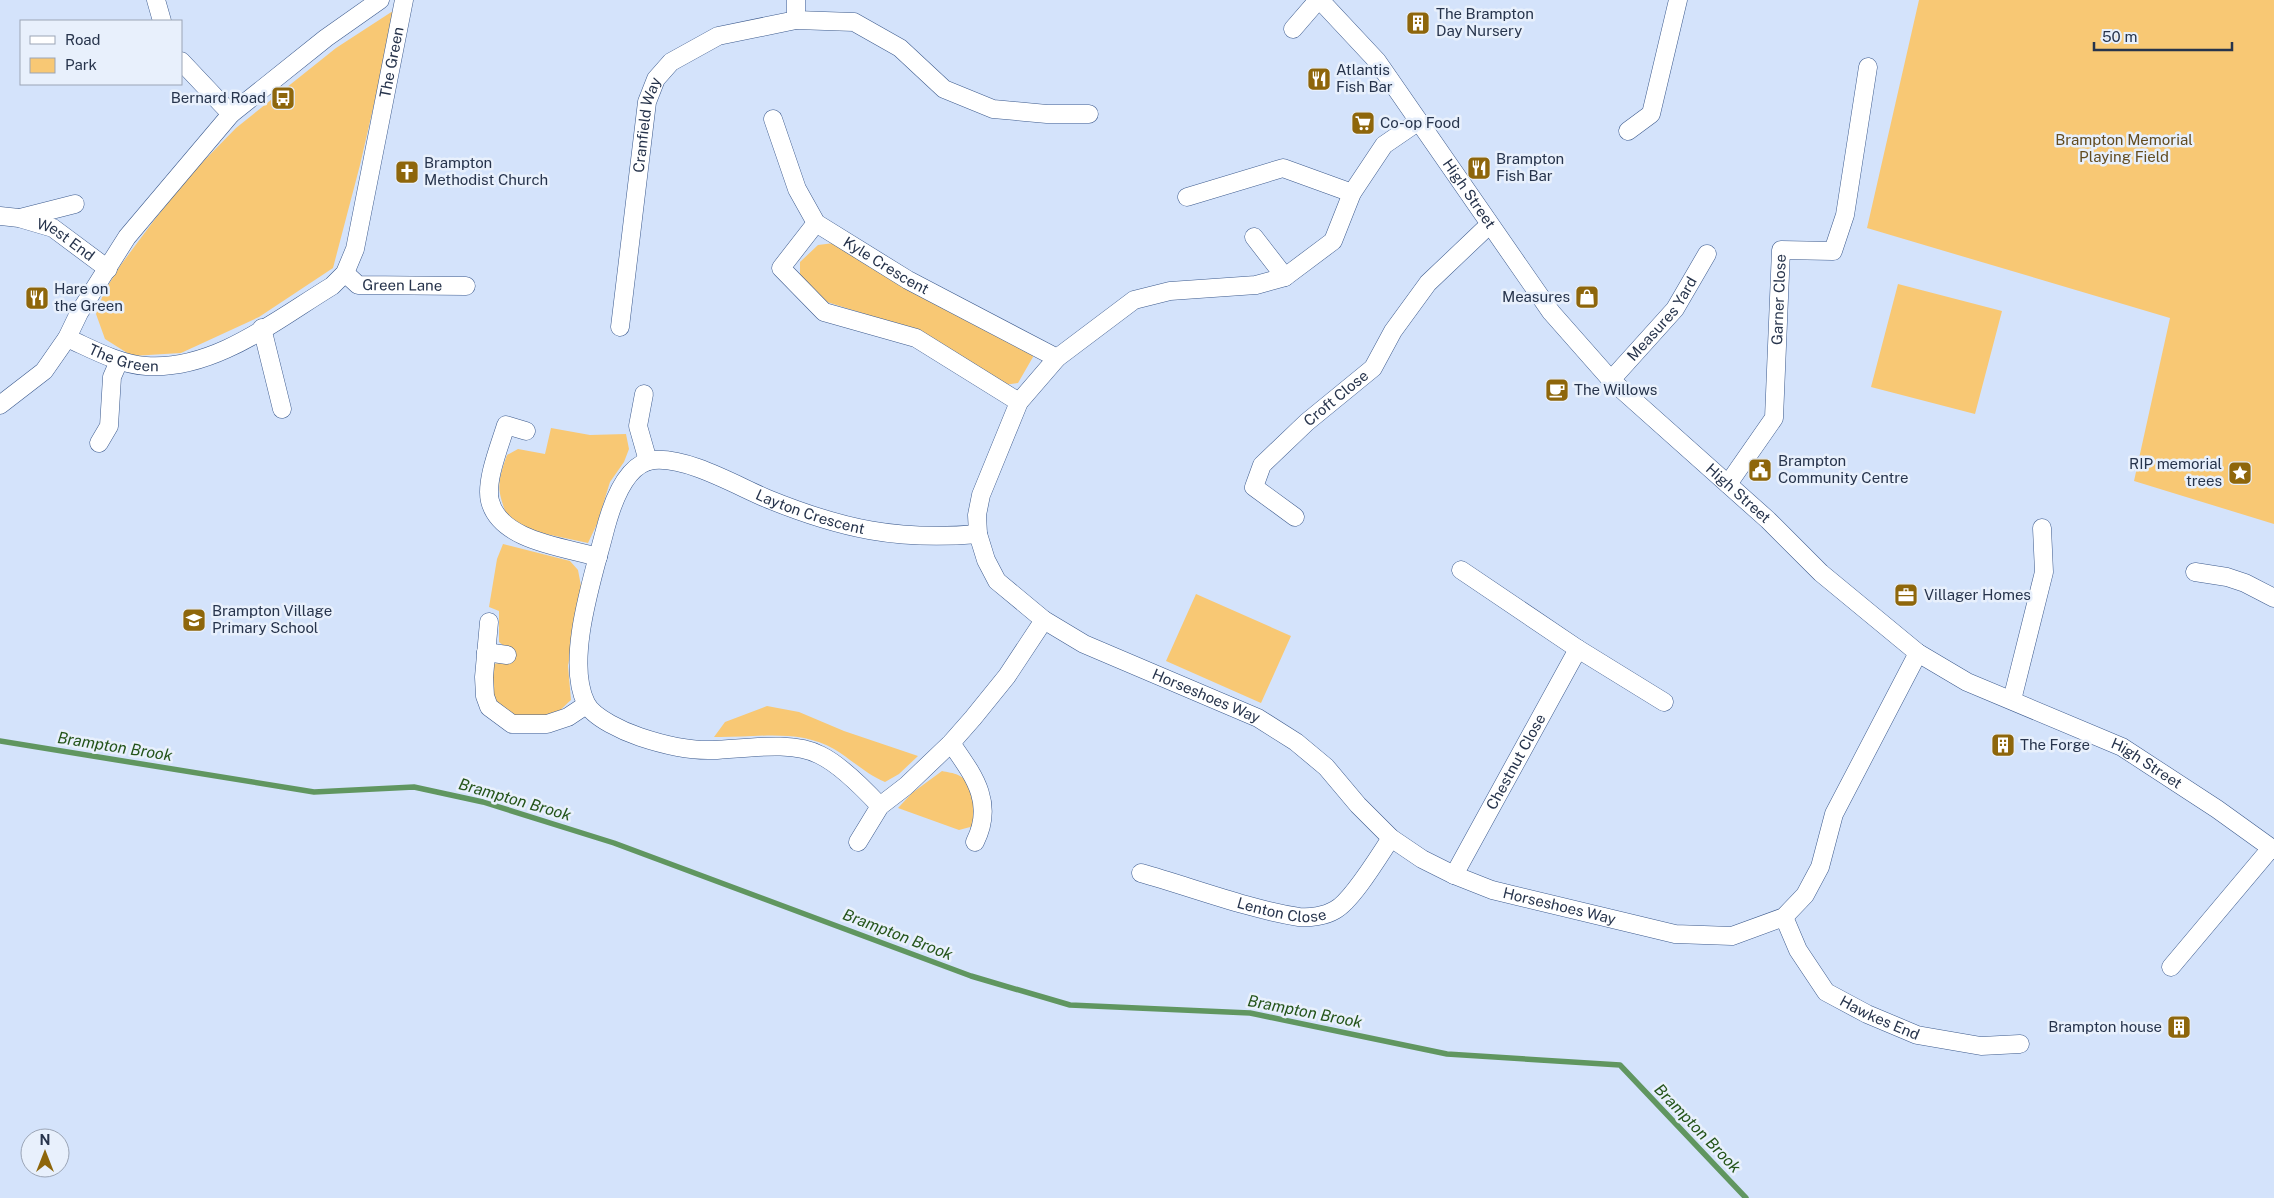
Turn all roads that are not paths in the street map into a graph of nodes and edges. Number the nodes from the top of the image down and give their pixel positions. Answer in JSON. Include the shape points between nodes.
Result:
{"nodes":[{"id":1,"x":156,"y":0,"type":"edge"},
{"id":2,"x":380,"y":0,"type":"edge"},
{"id":3,"x":404,"y":0,"type":"edge"},
{"id":4,"x":796,"y":0,"type":"edge"},
{"id":5,"x":1319,"y":0,"type":"edge"},
{"id":6,"x":1678,"y":0,"type":"edge"},
{"id":7,"x":162,"y":20,"type":"edge"},
{"id":8,"x":796,"y":20,"type":"junction"},
{"id":9,"x":1292,"y":29,"type":"dead end"},
{"id":10,"x":182,"y":62,"type":"edge"},
{"id":11,"x":1868,"y":67,"type":"dead end"},
{"id":12,"x":231,"y":114,"type":"junction"},
{"id":13,"x":1089,"y":114,"type":"dead end"},
{"id":14,"x":773,"y":119,"type":"dead end"},
{"id":15,"x":1419,"y":121,"type":"junction"},
{"id":16,"x":1628,"y":131,"type":"dead end"},
{"id":17,"x":1352,"y":194,"type":"junction"},
{"id":18,"x":1187,"y":197,"type":"dead end"},
{"id":19,"x":75,"y":204,"type":"dead end"},
{"id":20,"x":0,"y":216,"type":"edge"},
{"id":21,"x":19,"y":218,"type":"junction"},
{"id":22,"x":816,"y":223,"type":"junction"},
{"id":23,"x":1489,"y":225,"type":"junction"},
{"id":24,"x":1254,"y":237,"type":"dead end"},
{"id":25,"x":1707,"y":254,"type":"dead end"},
{"id":26,"x":108,"y":269,"type":"junction"},
{"id":27,"x":346,"y":273,"type":"junction"},
{"id":28,"x":1285,"y":277,"type":"junction"},
{"id":29,"x":466,"y":286,"type":"dead end"},
{"id":30,"x":620,"y":327,"type":"dead end"},
{"id":31,"x":262,"y":328,"type":"junction"},
{"id":32,"x":67,"y":338,"type":"junction"},
{"id":33,"x":1057,"y":358,"type":"junction"},
{"id":34,"x":119,"y":361,"type":"junction"},
{"id":35,"x":1611,"y":380,"type":"junction"},
{"id":36,"x":644,"y":394,"type":"dead end"},
{"id":37,"x":1019,"y":402,"type":"junction"},
{"id":38,"x":0,"y":405,"type":"edge"},
{"id":39,"x":282,"y":409,"type":"dead end"},
{"id":40,"x":526,"y":431,"type":"dead end"},
{"id":41,"x":100,"y":443,"type":"dead end"},
{"id":42,"x":648,"y":461,"type":"junction"},
{"id":43,"x":1728,"y":484,"type":"junction"},
{"id":44,"x":1295,"y":517,"type":"dead end"},
{"id":45,"x":2042,"y":528,"type":"dead end"},
{"id":46,"x":978,"y":534,"type":"junction"},
{"id":47,"x":598,"y":556,"type":"junction"},
{"id":48,"x":1461,"y":570,"type":"dead end"},
{"id":49,"x":2195,"y":572,"type":"dead end"},
{"id":50,"x":2268,"y":596,"type":"edge"},
{"id":51,"x":1044,"y":620,"type":"junction"},
{"id":52,"x":489,"y":622,"type":"dead end"},
{"id":53,"x":1578,"y":649,"type":"junction"},
{"id":54,"x":486,"y":652,"type":"junction"},
{"id":55,"x":1918,"y":652,"type":"junction"},
{"id":56,"x":507,"y":655,"type":"dead end"},
{"id":57,"x":2012,"y":700,"type":"junction"},
{"id":58,"x":1664,"y":702,"type":"dead end"},
{"id":59,"x":586,"y":705,"type":"junction"},
{"id":60,"x":951,"y":743,"type":"junction"},
{"id":61,"x":880,"y":806,"type":"junction"},
{"id":62,"x":1391,"y":838,"type":"junction"},
{"id":63,"x":858,"y":842,"type":"dead end"},
{"id":64,"x":975,"y":842,"type":"dead end"},
{"id":65,"x":2272,"y":849,"type":"edge"},
{"id":66,"x":1141,"y":873,"type":"dead end"},
{"id":67,"x":1454,"y":875,"type":"junction"},
{"id":68,"x":1784,"y":918,"type":"junction"},
{"id":69,"x":2171,"y":966,"type":"dead end"},
{"id":70,"x":2020,"y":1044,"type":"dead end"}],
"edges":[{"from":1,"to":7,"type":"street"},
{"from":2,"to":12,"type":"street","name":"The Green","via":[[326,38]]},
{"from":3,"to":27,"type":"street","name":"The Green","via":[[355,249]]},
{"from":4,"to":8,"type":"street"},
{"from":5,"to":9,"type":"street"},
{"from":5,"to":15,"type":"street","name":"High Street","via":[[1377,61]]},
{"from":6,"to":16,"type":"street","via":[[1651,114]]},
{"from":8,"to":13,"type":"street","name":"Cranfield Way","via":[[854,22],[900,48],[944,89],[992,109]]},
{"from":8,"to":30,"type":"street","name":"Cranfield Way","via":[[718,36],[671,62],[656,79],[647,102]]},
{"from":10,"to":12,"type":"street"},
{"from":11,"to":43,"type":"street","name":"Garner Close","via":[[1845,215],[1834,251],[1781,250],[1774,418]]},
{"from":12,"to":26,"type":"street","name":"The Green","via":[[126,237]]},
{"from":14,"to":22,"type":"street","name":"Kyle Crescent","via":[[797,188]]},
{"from":15,"to":17,"type":"street","name":"Horseshoes Way","via":[[1384,145]]},
{"from":15,"to":23,"type":"street","name":"High Street"},
{"from":17,"to":18,"type":"street","via":[[1283,168]]},
{"from":17,"to":28,"type":"street","name":"Horseshoes Way","via":[[1333,241]]},
{"from":19,"to":21,"type":"street","name":"West End"},
{"from":20,"to":21,"type":"street","name":"West End"},
{"from":21,"to":26,"type":"street","name":"West End","via":[[53,228]]},
{"from":22,"to":33,"type":"street","name":"Kyle Crescent","via":[[908,280]]},
{"from":22,"to":37,"type":"street","via":[[781,268],[824,312],[916,338]]},
{"from":23,"to":35,"type":"street","name":"High Street","via":[[1551,312]]},
{"from":23,"to":44,"type":"street","name":"Croft Close","via":[[1428,283],[1393,331],[1373,368],[1262,465],[1254,487]]},
{"from":24,"to":28,"type":"street"},
{"from":25,"to":35,"type":"street","name":"Measures Yard","via":[[1675,309]]},
{"from":26,"to":32,"type":"street","name":"The Green","via":[[78,313]]},
{"from":27,"to":29,"type":"street","name":"Green Lane","via":[[358,285]]},
{"from":27,"to":31,"type":"street","name":"The Green","via":[[332,286]]},
{"from":28,"to":33,"type":"street","name":"Horseshoes Way","via":[[1256,285],[1170,291],[1134,300]]},
{"from":31,"to":34,"type":"street","name":"The Green","via":[[233,347],[187,364],[145,366]]},
{"from":31,"to":39,"type":"street"},
{"from":32,"to":34,"type":"street","name":"The Green"},
{"from":32,"to":38,"type":"street","via":[[44,372]]},
{"from":33,"to":37,"type":"street","name":"Horseshoes Way"},
{"from":34,"to":41,"type":"street","via":[[112,377],[109,426]]},
{"from":35,"to":43,"type":"street","name":"High Street"},
{"from":36,"to":42,"type":"street","via":[[638,426]]},
{"from":37,"to":46,"type":"street","name":"Horseshoes Way","via":[[981,495]]},
{"from":40,"to":47,"type":"street","via":[[506,425],[491,476],[490,500],[497,517],[517,534]]},
{"from":42,"to":46,"type":"street","name":"Layton Crescent","via":[[671,462],[700,469],[768,499],[856,529],[905,536]]},
{"from":42,"to":47,"type":"street","via":[[622,485],[611,505]]},
{"from":43,"to":55,"type":"street","name":"High Street","via":[[1821,573]]},
{"from":45,"to":57,"type":"street","via":[[2044,572]]},
{"from":46,"to":51,"type":"street","name":"Horseshoes Way","via":[[997,581]]},
{"from":47,"to":59,"type":"street","via":[[579,637],[580,684]]},
{"from":48,"to":53,"type":"street"},
{"from":49,"to":50,"type":"street","via":[[2227,577]]},
{"from":51,"to":60,"type":"street","via":[[1006,676]]},
{"from":51,"to":62,"type":"street","name":"Horseshoes Way","via":[[1084,644],[1258,718],[1296,742],[1326,767]]},
{"from":52,"to":54,"type":"street"},
{"from":53,"to":58,"type":"street"},
{"from":53,"to":67,"type":"street","name":"Chestnut Close"},
{"from":54,"to":56,"type":"street"},
{"from":54,"to":59,"type":"street","via":[[485,696],[489,707],[512,724],[547,724]]},
{"from":55,"to":57,"type":"street","name":"High Street","via":[[1967,682]]},
{"from":55,"to":68,"type":"street","name":"Horseshoes Way","via":[[1834,814],[1820,867],[1805,896]]},
{"from":57,"to":65,"type":"street","name":"High Street","via":[[2122,747]]},
{"from":59,"to":61,"type":"street","via":[[604,720],[630,734],[662,745],[702,750],[795,748],[820,754]]},
{"from":60,"to":61,"type":"street"},
{"from":60,"to":64,"type":"street","via":[[978,783],[983,806],[982,828]]},
{"from":61,"to":63,"type":"street"},
{"from":62,"to":66,"type":"street","name":"Lenton Close","via":[[1337,910],[1319,916],[1300,917],[1271,910]]},
{"from":62,"to":67,"type":"street","name":"Horseshoes Way"},
{"from":65,"to":69,"type":"street"},
{"from":67,"to":68,"type":"street","name":"Horseshoes Way","via":[[1492,890],[1674,934],[1732,936]]},
{"from":68,"to":70,"type":"street","name":"Hawkes End","via":[[1798,950],[1826,992],[1867,1014],[1917,1035],[1981,1046]]}]}
